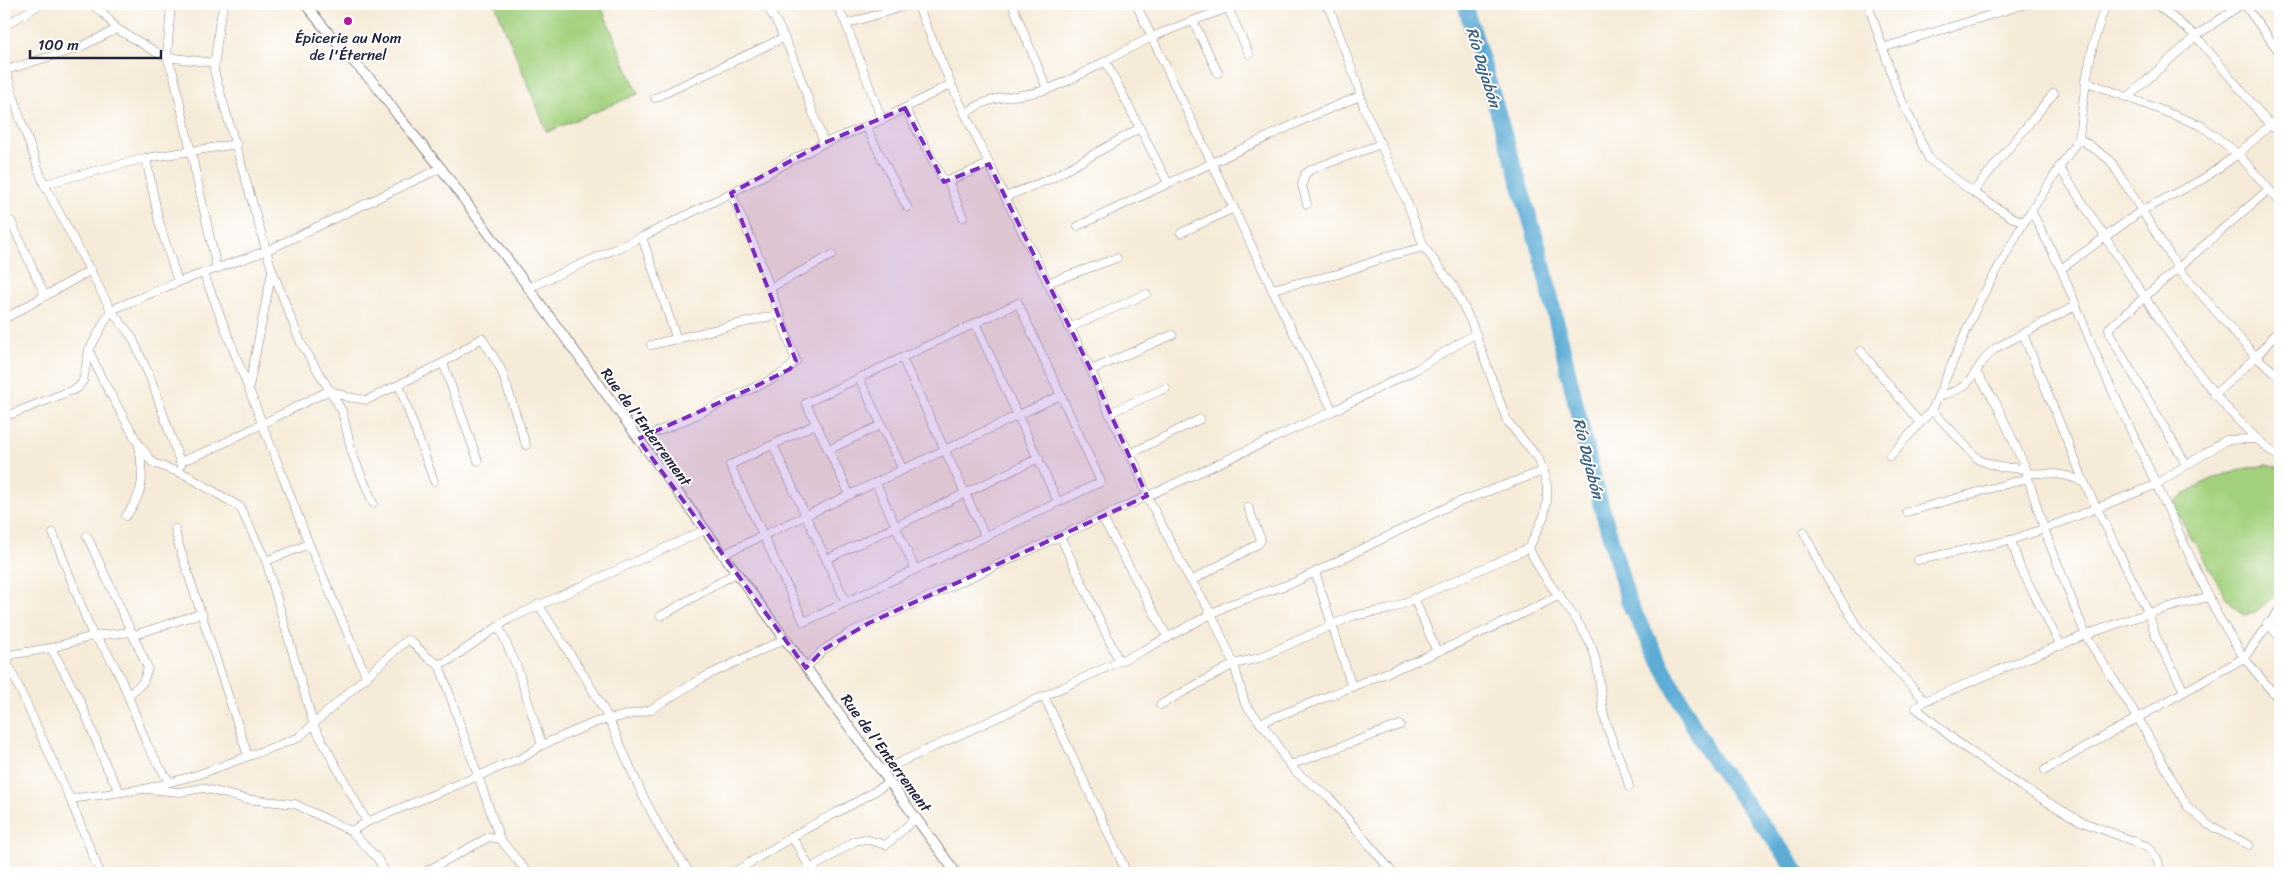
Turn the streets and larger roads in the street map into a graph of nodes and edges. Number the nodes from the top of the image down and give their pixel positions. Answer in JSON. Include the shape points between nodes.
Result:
{"nodes":[{"id":1,"x":41,"y":4,"type":"edge"},
{"id":2,"x":91,"y":4,"type":"edge"},
{"id":3,"x":171,"y":4,"type":"edge"},
{"id":4,"x":224,"y":4,"type":"edge"},
{"id":5,"x":305,"y":4,"type":"edge"},
{"id":6,"x":765,"y":4,"type":"edge"},
{"id":7,"x":836,"y":4,"type":"edge"},
{"id":8,"x":912,"y":4,"type":"edge"},
{"id":9,"x":917,"y":4,"type":"edge"},
{"id":10,"x":1012,"y":4,"type":"edge"},
{"id":11,"x":1136,"y":4,"type":"edge"},
{"id":12,"x":1239,"y":4,"type":"edge"},
{"id":13,"x":1324,"y":4,"type":"edge"},
{"id":14,"x":1868,"y":4,"type":"edge"},
{"id":15,"x":2026,"y":4,"type":"edge"},
{"id":16,"x":2106,"y":4,"type":"edge"},
{"id":17,"x":2156,"y":4,"type":"edge"},
{"id":18,"x":2243,"y":4,"type":"edge"},
{"id":19,"x":1228,"y":8,"type":"junction"},
{"id":20,"x":1193,"y":21,"type":"junction"},
{"id":21,"x":846,"y":24,"type":"junction"},
{"id":22,"x":4,"y":26,"type":"edge"},
{"id":23,"x":117,"y":29,"type":"junction"},
{"id":24,"x":2196,"y":36,"type":"junction"},
{"id":25,"x":783,"y":38,"type":"junction"},
{"id":26,"x":1151,"y":38,"type":"junction"},
{"id":27,"x":1882,"y":48,"type":"junction"},
{"id":28,"x":2280,"y":53,"type":"edge"},
{"id":29,"x":1249,"y":54,"type":"dead end"},
{"id":30,"x":167,"y":57,"type":"junction"},
{"id":31,"x":1106,"y":62,"type":"junction"},
{"id":32,"x":214,"y":63,"type":"junction"},
{"id":33,"x":5,"y":67,"type":"edge"},
{"id":34,"x":1218,"y":73,"type":"dead end"},
{"id":35,"x":2085,"y":81,"type":"junction"},
{"id":36,"x":951,"y":84,"type":"junction"},
{"id":37,"x":1047,"y":89,"type":"junction"},
{"id":38,"x":2054,"y":93,"type":"dead end"},
{"id":39,"x":1360,"y":96,"type":"junction"},
{"id":40,"x":2128,"y":97,"type":"junction"},
{"id":41,"x":655,"y":98,"type":"dead end"},
{"id":42,"x":905,"y":108,"type":"junction"},
{"id":43,"x":965,"y":114,"type":"junction"},
{"id":44,"x":2280,"y":116,"type":"edge"},
{"id":45,"x":882,"y":120,"type":"junction"},
{"id":46,"x":2269,"y":124,"type":"junction"},
{"id":47,"x":866,"y":127,"type":"junction"},
{"id":48,"x":1140,"y":128,"type":"junction"},
{"id":49,"x":2280,"y":134,"type":"edge"},
{"id":50,"x":2079,"y":138,"type":"junction"},
{"id":51,"x":824,"y":143,"type":"junction"},
{"id":52,"x":236,"y":144,"type":"junction"},
{"id":53,"x":1381,"y":144,"type":"junction"},
{"id":54,"x":190,"y":153,"type":"junction"},
{"id":55,"x":2238,"y":154,"type":"junction"},
{"id":56,"x":146,"y":158,"type":"junction"},
{"id":57,"x":1212,"y":162,"type":"junction"},
{"id":58,"x":989,"y":164,"type":"junction"},
{"id":59,"x":2060,"y":167,"type":"junction"},
{"id":60,"x":441,"y":168,"type":"junction"},
{"id":61,"x":948,"y":180,"type":"junction"},
{"id":62,"x":1168,"y":183,"type":"junction"},
{"id":63,"x":44,"y":184,"type":"junction"},
{"id":64,"x":2268,"y":190,"type":"junction"},
{"id":65,"x":1974,"y":192,"type":"junction"},
{"id":66,"x":731,"y":193,"type":"junction"},
{"id":67,"x":1005,"y":197,"type":"junction"},
{"id":68,"x":2280,"y":202,"type":"edge"},
{"id":69,"x":1307,"y":204,"type":"dead end"},
{"id":70,"x":908,"y":207,"type":"dead end"},
{"id":71,"x":1234,"y":208,"type":"junction"},
{"id":72,"x":2141,"y":211,"type":"junction"},
{"id":73,"x":2032,"y":212,"type":"junction"},
{"id":74,"x":963,"y":217,"type":"dead end"},
{"id":75,"x":11,"y":221,"type":"dead end"},
{"id":76,"x":2024,"y":222,"type":"junction"},
{"id":77,"x":1078,"y":226,"type":"dead end"},
{"id":78,"x":1180,"y":233,"type":"dead end"},
{"id":79,"x":2106,"y":236,"type":"junction"},
{"id":80,"x":642,"y":237,"type":"junction"},
{"id":81,"x":1424,"y":247,"type":"junction"},
{"id":82,"x":266,"y":251,"type":"junction"},
{"id":83,"x":832,"y":256,"type":"dead end"},
{"id":84,"x":1117,"y":258,"type":"dead end"},
{"id":85,"x":2178,"y":268,"type":"junction"},
{"id":86,"x":217,"y":269,"type":"junction"},
{"id":87,"x":2061,"y":269,"type":"junction"},
{"id":88,"x":91,"y":270,"type":"junction"},
{"id":89,"x":272,"y":270,"type":"junction"},
{"id":90,"x":204,"y":274,"type":"junction"},
{"id":91,"x":178,"y":282,"type":"junction"},
{"id":92,"x":1047,"y":283,"type":"junction"},
{"id":93,"x":528,"y":288,"type":"junction"},
{"id":94,"x":770,"y":288,"type":"junction"},
{"id":95,"x":1272,"y":289,"type":"junction"},
{"id":96,"x":1146,"y":294,"type":"dead end"},
{"id":97,"x":45,"y":296,"type":"junction"},
{"id":98,"x":2144,"y":298,"type":"junction"},
{"id":99,"x":2075,"y":306,"type":"junction"},
{"id":100,"x":111,"y":310,"type":"junction"},
{"id":101,"x":780,"y":314,"type":"junction"},
{"id":102,"x":4,"y":319,"type":"edge"},
{"id":103,"x":975,"y":323,"type":"junction"},
{"id":104,"x":1069,"y":328,"type":"junction"},
{"id":105,"x":2280,"y":329,"type":"edge"},
{"id":106,"x":1476,"y":333,"type":"junction"},
{"id":107,"x":1172,"y":334,"type":"dead end"},
{"id":108,"x":2023,"y":334,"type":"junction"},
{"id":109,"x":677,"y":340,"type":"junction"},
{"id":110,"x":650,"y":345,"type":"dead end"},
{"id":111,"x":89,"y":350,"type":"junction"},
{"id":112,"x":1861,"y":351,"type":"dead end"},
{"id":113,"x":2256,"y":357,"type":"junction"},
{"id":114,"x":902,"y":358,"type":"junction"},
{"id":115,"x":443,"y":363,"type":"junction"},
{"id":116,"x":1091,"y":370,"type":"junction"},
{"id":117,"x":1976,"y":372,"type":"junction"},
{"id":118,"x":2280,"y":376,"type":"edge"},
{"id":119,"x":859,"y":378,"type":"junction"},
{"id":120,"x":399,"y":385,"type":"junction"},
{"id":121,"x":249,"y":386,"type":"junction"},
{"id":122,"x":1166,"y":388,"type":"dead end"},
{"id":123,"x":330,"y":390,"type":"junction"},
{"id":124,"x":2214,"y":394,"type":"junction"},
{"id":125,"x":1061,"y":395,"type":"junction"},
{"id":126,"x":1939,"y":396,"type":"junction"},
{"id":127,"x":1932,"y":410,"type":"junction"},
{"id":128,"x":1333,"y":411,"type":"junction"},
{"id":129,"x":1109,"y":413,"type":"junction"},
{"id":130,"x":1019,"y":415,"type":"junction"},
{"id":131,"x":4,"y":417,"type":"edge"},
{"id":132,"x":1200,"y":419,"type":"dead end"},
{"id":133,"x":264,"y":422,"type":"junction"},
{"id":134,"x":1920,"y":423,"type":"junction"},
{"id":135,"x":816,"y":424,"type":"junction"},
{"id":136,"x":881,"y":425,"type":"junction"},
{"id":137,"x":638,"y":439,"type":"junction"},
{"id":138,"x":2254,"y":439,"type":"junction"},
{"id":139,"x":138,"y":443,"type":"junction"},
{"id":140,"x":526,"y":445,"type":"dead end"},
{"id":141,"x":772,"y":445,"type":"junction"},
{"id":142,"x":828,"y":450,"type":"junction"},
{"id":143,"x":946,"y":450,"type":"junction"},
{"id":144,"x":1130,"y":454,"type":"junction"},
{"id":145,"x":1890,"y":456,"type":"dead end"},
{"id":146,"x":1039,"y":458,"type":"junction"},
{"id":147,"x":2280,"y":458,"type":"edge"},
{"id":148,"x":478,"y":461,"type":"dead end"},
{"id":149,"x":180,"y":462,"type":"junction"},
{"id":150,"x":2186,"y":464,"type":"junction"},
{"id":151,"x":903,"y":470,"type":"junction"},
{"id":152,"x":1543,"y":471,"type":"junction"},
{"id":153,"x":2027,"y":473,"type":"junction"},
{"id":154,"x":184,"y":474,"type":"junction"},
{"id":155,"x":434,"y":481,"type":"dead end"},
{"id":156,"x":876,"y":483,"type":"junction"},
{"id":157,"x":2085,"y":484,"type":"junction"},
{"id":158,"x":2155,"y":485,"type":"junction"},
{"id":159,"x":966,"y":493,"type":"junction"},
{"id":160,"x":850,"y":495,"type":"junction"},
{"id":161,"x":1147,"y":496,"type":"junction"},
{"id":162,"x":373,"y":502,"type":"dead end"},
{"id":163,"x":1058,"y":502,"type":"junction"},
{"id":164,"x":1248,"y":507,"type":"dead end"},
{"id":165,"x":2098,"y":508,"type":"junction"},
{"id":166,"x":1907,"y":512,"type":"dead end"},
{"id":167,"x":126,"y":516,"type":"dead end"},
{"id":168,"x":806,"y":516,"type":"junction"},
{"id":169,"x":1102,"y":517,"type":"junction"},
{"id":170,"x":896,"y":526,"type":"junction"},
{"id":171,"x":175,"y":529,"type":"dead end"},
{"id":172,"x":2044,"y":529,"type":"junction"},
{"id":173,"x":705,"y":530,"type":"junction"},
{"id":174,"x":1804,"y":532,"type":"dead end"},
{"id":175,"x":53,"y":533,"type":"dead end"},
{"id":176,"x":87,"y":536,"type":"dead end"},
{"id":177,"x":764,"y":536,"type":"junction"},
{"id":178,"x":985,"y":536,"type":"junction"},
{"id":179,"x":1060,"y":536,"type":"junction"},
{"id":180,"x":2012,"y":540,"type":"junction"},
{"id":181,"x":310,"y":544,"type":"junction"},
{"id":182,"x":1529,"y":548,"type":"junction"},
{"id":183,"x":722,"y":555,"type":"junction"},
{"id":184,"x":827,"y":559,"type":"junction"},
{"id":185,"x":1918,"y":560,"type":"dead end"},
{"id":186,"x":266,"y":561,"type":"junction"},
{"id":187,"x":915,"y":569,"type":"junction"},
{"id":188,"x":1315,"y":572,"type":"junction"},
{"id":189,"x":736,"y":573,"type":"junction"},
{"id":190,"x":1191,"y":581,"type":"junction"},
{"id":191,"x":1560,"y":595,"type":"junction"},
{"id":192,"x":2209,"y":597,"type":"junction"},
{"id":193,"x":1414,"y":598,"type":"junction"},
{"id":194,"x":846,"y":602,"type":"junction"},
{"id":195,"x":538,"y":604,"type":"junction"},
{"id":196,"x":2280,"y":609,"type":"edge"},
{"id":197,"x":2148,"y":612,"type":"junction"},
{"id":198,"x":202,"y":613,"type":"junction"},
{"id":199,"x":1211,"y":613,"type":"junction"},
{"id":200,"x":661,"y":616,"type":"dead end"},
{"id":201,"x":2267,"y":623,"type":"junction"},
{"id":202,"x":1333,"y":624,"type":"junction"},
{"id":203,"x":499,"y":627,"type":"junction"},
{"id":204,"x":133,"y":634,"type":"junction"},
{"id":205,"x":93,"y":636,"type":"junction"},
{"id":206,"x":2086,"y":636,"type":"junction"},
{"id":207,"x":2280,"y":637,"type":"edge"},
{"id":208,"x":1168,"y":638,"type":"junction"},
{"id":209,"x":784,"y":639,"type":"junction"},
{"id":210,"x":2061,"y":646,"type":"junction"},
{"id":211,"x":51,"y":648,"type":"junction"},
{"id":212,"x":1437,"y":652,"type":"junction"},
{"id":213,"x":5,"y":657,"type":"edge"},
{"id":214,"x":2244,"y":658,"type":"junction"},
{"id":215,"x":1119,"y":661,"type":"junction"},
{"id":216,"x":439,"y":664,"type":"junction"},
{"id":217,"x":1234,"y":664,"type":"junction"},
{"id":218,"x":806,"y":668,"type":"junction"},
{"id":219,"x":367,"y":678,"type":"junction"},
{"id":220,"x":1352,"y":687,"type":"junction"},
{"id":221,"x":2184,"y":691,"type":"junction"},
{"id":222,"x":128,"y":696,"type":"junction"},
{"id":223,"x":1044,"y":696,"type":"junction"},
{"id":224,"x":1925,"y":701,"type":"junction"},
{"id":225,"x":2280,"y":701,"type":"edge"},
{"id":226,"x":1160,"y":705,"type":"dead end"},
{"id":227,"x":2138,"y":718,"type":"junction"},
{"id":228,"x":609,"y":719,"type":"junction"},
{"id":229,"x":1260,"y":723,"type":"junction"},
{"id":230,"x":1400,"y":724,"type":"dead end"},
{"id":231,"x":314,"y":726,"type":"junction"},
{"id":232,"x":542,"y":745,"type":"junction"},
{"id":233,"x":248,"y":756,"type":"junction"},
{"id":234,"x":1290,"y":765,"type":"junction"},
{"id":235,"x":2045,"y":770,"type":"dead end"},
{"id":236,"x":881,"y":771,"type":"junction"},
{"id":237,"x":478,"y":777,"type":"junction"},
{"id":238,"x":168,"y":782,"type":"junction"},
{"id":239,"x":889,"y":782,"type":"junction"},
{"id":240,"x":1629,"y":787,"type":"dead end"},
{"id":241,"x":144,"y":790,"type":"junction"},
{"id":242,"x":120,"y":792,"type":"junction"},
{"id":243,"x":70,"y":799,"type":"junction"},
{"id":244,"x":916,"y":818,"type":"junction"},
{"id":245,"x":367,"y":822,"type":"junction"},
{"id":246,"x":351,"y":831,"type":"junction"},
{"id":247,"x":790,"y":838,"type":"junction"},
{"id":248,"x":500,"y":839,"type":"junction"},
{"id":249,"x":2249,"y":845,"type":"dead end"},
{"id":250,"x":1391,"y":871,"type":"edge"},
{"id":251,"x":807,"y":872,"type":"edge"},
{"id":252,"x":100,"y":873,"type":"edge"},
{"id":253,"x":386,"y":873,"type":"edge"},
{"id":254,"x":423,"y":873,"type":"edge"},
{"id":255,"x":528,"y":873,"type":"edge"},
{"id":256,"x":690,"y":873,"type":"edge"},
{"id":257,"x":733,"y":873,"type":"edge"},
{"id":258,"x":956,"y":873,"type":"edge"},
{"id":259,"x":1127,"y":873,"type":"edge"},
{"id":260,"x":1378,"y":873,"type":"edge"},
{"id":261,"x":2161,"y":873,"type":"edge"}],
"edges":[{"from":1,"to":22,"type":"street"},
{"from":2,"to":23,"type":"street"},
{"from":3,"to":30,"type":"street"},
{"from":4,"to":32,"type":"street"},
{"from":5,"to":60,"type":"street","name":"Rue de l'Enterrement","via":[[374,83]]},
{"from":6,"to":25,"type":"street"},
{"from":7,"to":21,"type":"street"},
{"from":8,"to":21,"type":"street"},
{"from":9,"to":36,"type":"street"},
{"from":10,"to":37,"type":"street"},
{"from":11,"to":26,"type":"street"},
{"from":12,"to":19,"type":"street"},
{"from":13,"to":39,"type":"street","via":[[1330,10]]},
{"from":14,"to":27,"type":"street"},
{"from":15,"to":27,"type":"street"},
{"from":16,"to":35,"type":"street","via":[[2094,35]]},
{"from":17,"to":24,"type":"street"},
{"from":18,"to":24,"type":"street"},
{"from":18,"to":28,"type":"street"},
{"from":19,"to":20,"type":"street"},
{"from":19,"to":29,"type":"street"},
{"from":20,"to":26,"type":"street"},
{"from":20,"to":34,"type":"street"},
{"from":21,"to":45,"type":"street"},
{"from":23,"to":30,"type":"street"},
{"from":23,"to":33,"type":"street","via":[[78,48]]},
{"from":24,"to":40,"type":"street"},
{"from":24,"to":46,"type":"street"},
{"from":25,"to":41,"type":"street"},
{"from":25,"to":51,"type":"street"},
{"from":26,"to":31,"type":"street"},
{"from":26,"to":57,"type":"street"},
{"from":27,"to":65,"type":"street","via":[[1897,90],[1929,159]]},
{"from":30,"to":32,"type":"street"},
{"from":30,"to":54,"type":"street"},
{"from":31,"to":37,"type":"street"},
{"from":31,"to":48,"type":"street"},
{"from":32,"to":52,"type":"street","via":[[219,93]]},
{"from":33,"to":63,"type":"street"},
{"from":35,"to":40,"type":"street"},
{"from":35,"to":50,"type":"street"},
{"from":36,"to":42,"type":"street"},
{"from":36,"to":43,"type":"street"},
{"from":37,"to":43,"type":"street","via":[[998,97],[978,104]]},
{"from":38,"to":65,"type":"street"},
{"from":39,"to":53,"type":"street"},
{"from":39,"to":57,"type":"street"},
{"from":40,"to":55,"type":"street","via":[[2202,126]]},
{"from":42,"to":45,"type":"street"},
{"from":42,"to":61,"type":"street","via":[[942,178]]},
{"from":43,"to":58,"type":"street"},
{"from":44,"to":46,"type":"street"},
{"from":45,"to":47,"type":"street"},
{"from":46,"to":49,"type":"street"},
{"from":46,"to":55,"type":"street"},
{"from":47,"to":51,"type":"street"},
{"from":47,"to":70,"type":"street"},
{"from":48,"to":62,"type":"street"},
{"from":48,"to":67,"type":"street","via":[[1052,178]]},
{"from":50,"to":59,"type":"street"},
{"from":50,"to":72,"type":"street","via":[[2110,160]]},
{"from":51,"to":66,"type":"street"},
{"from":52,"to":54,"type":"street"},
{"from":52,"to":82,"type":"street"},
{"from":53,"to":69,"type":"street","via":[[1305,174],[1302,185]]},
{"from":53,"to":81,"type":"street"},
{"from":54,"to":56,"type":"street"},
{"from":54,"to":86,"type":"street"},
{"from":55,"to":64,"type":"street"},
{"from":55,"to":72,"type":"street","via":[[2202,179]]},
{"from":56,"to":63,"type":"street"},
{"from":56,"to":91,"type":"street","via":[[159,222]]},
{"from":57,"to":62,"type":"street"},
{"from":57,"to":71,"type":"street"},
{"from":58,"to":61,"type":"street"},
{"from":58,"to":67,"type":"street"},
{"from":59,"to":73,"type":"street"},
{"from":59,"to":79,"type":"street"},
{"from":60,"to":82,"type":"street"},
{"from":60,"to":93,"type":"street","name":"Rue de l'Enterrement"},
{"from":61,"to":74,"type":"street"},
{"from":62,"to":77,"type":"street"},
{"from":63,"to":88,"type":"street"},
{"from":64,"to":68,"type":"street"},
{"from":64,"to":85,"type":"street"},
{"from":65,"to":76,"type":"street"},
{"from":66,"to":80,"type":"street"},
{"from":66,"to":94,"type":"street"},
{"from":67,"to":92,"type":"street"},
{"from":71,"to":78,"type":"street"},
{"from":71,"to":95,"type":"street"},
{"from":72,"to":79,"type":"street"},
{"from":72,"to":85,"type":"street"},
{"from":73,"to":76,"type":"street"},
{"from":73,"to":87,"type":"street"},
{"from":75,"to":97,"type":"street"},
{"from":76,"to":126,"type":"street","via":[[1978,304]]},
{"from":79,"to":87,"type":"street"},
{"from":79,"to":98,"type":"street"},
{"from":80,"to":93,"type":"street"},
{"from":80,"to":109,"type":"street"},
{"from":81,"to":95,"type":"street","via":[[1338,274]]},
{"from":81,"to":106,"type":"street","via":[[1454,287]]},
{"from":82,"to":86,"type":"street"},
{"from":82,"to":89,"type":"street"},
{"from":83,"to":94,"type":"street"},
{"from":84,"to":92,"type":"street"},
{"from":85,"to":98,"type":"street"},
{"from":85,"to":113,"type":"street"},
{"from":86,"to":90,"type":"street"},
{"from":87,"to":99,"type":"street"},
{"from":88,"to":97,"type":"street"},
{"from":88,"to":100,"type":"street"},
{"from":89,"to":121,"type":"street"},
{"from":89,"to":123,"type":"street","via":[[301,343]]},
{"from":90,"to":91,"type":"street"},
{"from":90,"to":121,"type":"street"},
{"from":91,"to":100,"type":"street"},
{"from":92,"to":104,"type":"street"},
{"from":93,"to":137,"type":"street","name":"Rue de l'Enterrement"},
{"from":94,"to":101,"type":"street"},
{"from":95,"to":128,"type":"street"},
{"from":96,"to":104,"type":"street"},
{"from":97,"to":102,"type":"street"},
{"from":98,"to":124,"type":"street"},
{"from":98,"to":150,"type":"street","via":[[2109,328],[2109,332]]},
{"from":99,"to":108,"type":"street"},
{"from":99,"to":158,"type":"street"},
{"from":100,"to":111,"type":"street"},
{"from":100,"to":149,"type":"street","via":[[136,346]]},
{"from":101,"to":109,"type":"street"},
{"from":101,"to":137,"type":"street","via":[[796,361],[790,369],[676,425]]},
{"from":103,"to":114,"type":"street"},
{"from":103,"to":125,"type":"street","via":[[1018,303]]},
{"from":103,"to":130,"type":"street"},
{"from":104,"to":116,"type":"street"},
{"from":105,"to":113,"type":"street"},
{"from":106,"to":128,"type":"street","via":[[1417,369]]},
{"from":106,"to":152,"type":"street","via":[[1502,413],[1539,459]]},
{"from":107,"to":116,"type":"street"},
{"from":108,"to":117,"type":"street","via":[[1985,356]]},
{"from":108,"to":157,"type":"street"},
{"from":109,"to":110,"type":"street"},
{"from":111,"to":131,"type":"street","via":[[84,381],[78,388]]},
{"from":111,"to":139,"type":"street"},
{"from":112,"to":134,"type":"street"},
{"from":113,"to":118,"type":"street"},
{"from":113,"to":124,"type":"street"},
{"from":114,"to":119,"type":"street"},
{"from":114,"to":143,"type":"street"},
{"from":115,"to":120,"type":"street"},
{"from":115,"to":140,"type":"street","via":[[482,338],[501,369]]},
{"from":115,"to":148,"type":"street"},
{"from":116,"to":129,"type":"street"},
{"from":117,"to":126,"type":"street","via":[[1967,386]]},
{"from":117,"to":153,"type":"street","via":[[1996,403]]},
{"from":119,"to":135,"type":"street","via":[[806,403]]},
{"from":119,"to":136,"type":"street"},
{"from":120,"to":123,"type":"street","via":[[367,400]]},
{"from":120,"to":155,"type":"street"},
{"from":121,"to":133,"type":"street"},
{"from":122,"to":129,"type":"street"},
{"from":123,"to":133,"type":"street"},
{"from":123,"to":162,"type":"street","via":[[342,411],[352,453]]},
{"from":124,"to":138,"type":"street"},
{"from":125,"to":130,"type":"street"},
{"from":125,"to":163,"type":"street","via":[[1101,482]]},
{"from":126,"to":127,"type":"street"},
{"from":127,"to":134,"type":"street"},
{"from":127,"to":153,"type":"street","via":[[1979,460]]},
{"from":128,"to":161,"type":"street"},
{"from":129,"to":144,"type":"street"},
{"from":130,"to":143,"type":"street"},
{"from":130,"to":146,"type":"street"},
{"from":132,"to":144,"type":"street"},
{"from":133,"to":149,"type":"street"},
{"from":133,"to":181,"type":"street"},
{"from":134,"to":145,"type":"street"},
{"from":135,"to":141,"type":"street"},
{"from":135,"to":142,"type":"street"},
{"from":136,"to":142,"type":"street"},
{"from":136,"to":151,"type":"street"},
{"from":137,"to":173,"type":"street","name":"Rue de l'Enterrement"},
{"from":138,"to":147,"type":"street"},
{"from":138,"to":150,"type":"street","via":[[2226,440]]},
{"from":139,"to":154,"type":"street","via":[[153,462]]},
{"from":139,"to":167,"type":"street","via":[[143,473],[140,497]]},
{"from":141,"to":168,"type":"street"},
{"from":141,"to":177,"type":"street","via":[[730,465]]},
{"from":142,"to":160,"type":"street"},
{"from":143,"to":151,"type":"street"},
{"from":143,"to":159,"type":"street"},
{"from":144,"to":161,"type":"street"},
{"from":146,"to":159,"type":"street"},
{"from":146,"to":163,"type":"street"},
{"from":149,"to":154,"type":"street"},
{"from":150,"to":158,"type":"street"},
{"from":151,"to":156,"type":"street"},
{"from":152,"to":182,"type":"street","via":[[1547,486],[1544,516]]},
{"from":152,"to":188,"type":"street","via":[[1451,505]]},
{"from":153,"to":157,"type":"street","via":[[2062,474]]},
{"from":153,"to":166,"type":"street"},
{"from":153,"to":172,"type":"street"},
{"from":154,"to":186,"type":"street","via":[[240,506]]},
{"from":156,"to":160,"type":"street"},
{"from":156,"to":170,"type":"street"},
{"from":157,"to":165,"type":"street"},
{"from":158,"to":165,"type":"street"},
{"from":158,"to":192,"type":"street"},
{"from":159,"to":170,"type":"street"},
{"from":159,"to":178,"type":"street"},
{"from":160,"to":168,"type":"street"},
{"from":161,"to":169,"type":"street"},
{"from":161,"to":190,"type":"street"},
{"from":163,"to":178,"type":"street"},
{"from":164,"to":190,"type":"street","via":[[1260,533],[1258,544]]},
{"from":165,"to":172,"type":"street"},
{"from":165,"to":197,"type":"street"},
{"from":168,"to":177,"type":"street"},
{"from":168,"to":184,"type":"street"},
{"from":169,"to":179,"type":"street"},
{"from":169,"to":208,"type":"street"},
{"from":170,"to":184,"type":"street"},
{"from":170,"to":187,"type":"street"},
{"from":171,"to":198,"type":"street"},
{"from":172,"to":180,"type":"street"},
{"from":172,"to":206,"type":"street"},
{"from":173,"to":183,"type":"street","name":"Rue de l'Enterrement"},
{"from":173,"to":195,"type":"street"},
{"from":174,"to":224,"type":"street","via":[[1838,598],[1859,628]]},
{"from":175,"to":205,"type":"street"},
{"from":176,"to":204,"type":"street"},
{"from":177,"to":183,"type":"street"},
{"from":177,"to":194,"type":"street","via":[[804,622]]},
{"from":178,"to":187,"type":"street"},
{"from":179,"to":215,"type":"street"},
{"from":179,"to":218,"type":"street","via":[[851,632],[823,650]]},
{"from":180,"to":185,"type":"street"},
{"from":180,"to":210,"type":"street","via":[[2020,567]]},
{"from":181,"to":186,"type":"street"},
{"from":181,"to":219,"type":"street"},
{"from":182,"to":191,"type":"street"},
{"from":182,"to":193,"type":"street"},
{"from":183,"to":189,"type":"street","name":"Rue de l'Enterrement"},
{"from":184,"to":194,"type":"street"},
{"from":186,"to":231,"type":"street"},
{"from":187,"to":194,"type":"street"},
{"from":188,"to":199,"type":"street"},
{"from":188,"to":202,"type":"street"},
{"from":189,"to":200,"type":"street"},
{"from":189,"to":209,"type":"street","name":"Rue de l'Enterrement"},
{"from":190,"to":199,"type":"street"},
{"from":191,"to":212,"type":"street"},
{"from":191,"to":240,"type":"street","via":[[1591,647],[1604,718]]},
{"from":192,"to":197,"type":"street"},
{"from":192,"to":214,"type":"street"},
{"from":193,"to":202,"type":"street","via":[[1391,609],[1352,616]]},
{"from":193,"to":212,"type":"street"},
{"from":195,"to":203,"type":"street","via":[[509,618]]},
{"from":195,"to":228,"type":"street"},
{"from":196,"to":201,"type":"street"},
{"from":197,"to":206,"type":"street"},
{"from":197,"to":221,"type":"street","via":[[2156,637]]},
{"from":198,"to":204,"type":"street"},
{"from":198,"to":233,"type":"street"},
{"from":199,"to":208,"type":"street"},
{"from":199,"to":217,"type":"street"},
{"from":201,"to":207,"type":"street"},
{"from":201,"to":214,"type":"street"},
{"from":202,"to":217,"type":"street","via":[[1259,658]]},
{"from":202,"to":220,"type":"street"},
{"from":203,"to":216,"type":"street"},
{"from":203,"to":232,"type":"street","via":[[517,667]]},
{"from":204,"to":205,"type":"street"},
{"from":204,"to":222,"type":"street","via":[[148,668],[143,682]]},
{"from":205,"to":211,"type":"street"},
{"from":205,"to":222,"type":"street","via":[[102,643]]},
{"from":206,"to":210,"type":"street"},
{"from":206,"to":227,"type":"street"},
{"from":208,"to":215,"type":"street"},
{"from":209,"to":218,"type":"street","name":"Rue de l'Enterrement"},
{"from":209,"to":228,"type":"street","via":[[702,678],[650,710]]},
{"from":210,"to":224,"type":"street"},
{"from":211,"to":213,"type":"street"},
{"from":211,"to":242,"type":"street","via":[[81,703]]},
{"from":212,"to":220,"type":"street"},
{"from":213,"to":243,"type":"street"},
{"from":214,"to":221,"type":"street"},
{"from":214,"to":225,"type":"street"},
{"from":215,"to":223,"type":"street"},
{"from":216,"to":219,"type":"street","via":[[407,640]]},
{"from":216,"to":237,"type":"street"},
{"from":217,"to":226,"type":"street"},
{"from":217,"to":229,"type":"street","via":[[1245,704]]},
{"from":218,"to":236,"type":"street","name":"Rue de l'Enterrement"},
{"from":219,"to":231,"type":"street"},
{"from":220,"to":229,"type":"street"},
{"from":221,"to":227,"type":"street"},
{"from":222,"to":238,"type":"street","via":[[148,746]]},
{"from":223,"to":236,"type":"street"},
{"from":223,"to":259,"type":"street"},
{"from":224,"to":261,"type":"street","via":[[1918,705],[1917,711],[1957,742],[2022,787],[2080,821],[2149,847]]},
{"from":227,"to":235,"type":"street"},
{"from":227,"to":249,"type":"street","via":[[2188,806],[2207,824]]},
{"from":228,"to":232,"type":"street"},
{"from":228,"to":256,"type":"street","via":[[646,802]]},
{"from":229,"to":234,"type":"street"},
{"from":230,"to":234,"type":"street"},
{"from":231,"to":233,"type":"street","via":[[298,738]]},
{"from":231,"to":245,"type":"street"},
{"from":232,"to":237,"type":"street","via":[[524,757]]},
{"from":233,"to":238,"type":"street"},
{"from":234,"to":250,"type":"street","via":[[1329,797]]},
{"from":236,"to":239,"type":"street","name":"Rue de l'Enterrement"},
{"from":237,"to":245,"type":"street"},
{"from":237,"to":248,"type":"street"},
{"from":238,"to":241,"type":"street"},
{"from":239,"to":244,"type":"street","name":"Rue de l'Enterrement"},
{"from":239,"to":247,"type":"street"},
{"from":241,"to":242,"type":"street"},
{"from":241,"to":246,"type":"street","via":[[180,792],[203,788],[245,798],[295,804]]},
{"from":242,"to":243,"type":"street"},
{"from":243,"to":252,"type":"street"},
{"from":244,"to":251,"type":"street","via":[[886,845],[866,839],[855,841]]},
{"from":244,"to":258,"type":"street","name":"Rue de l'Enterrement"},
{"from":245,"to":246,"type":"street"},
{"from":246,"to":253,"type":"street","via":[[377,858]]},
{"from":247,"to":251,"type":"street","via":[[796,843]]},
{"from":247,"to":257,"type":"street"},
{"from":248,"to":254,"type":"street","via":[[489,838]]},
{"from":248,"to":255,"type":"street"},
{"from":250,"to":260,"type":"street"}]}
